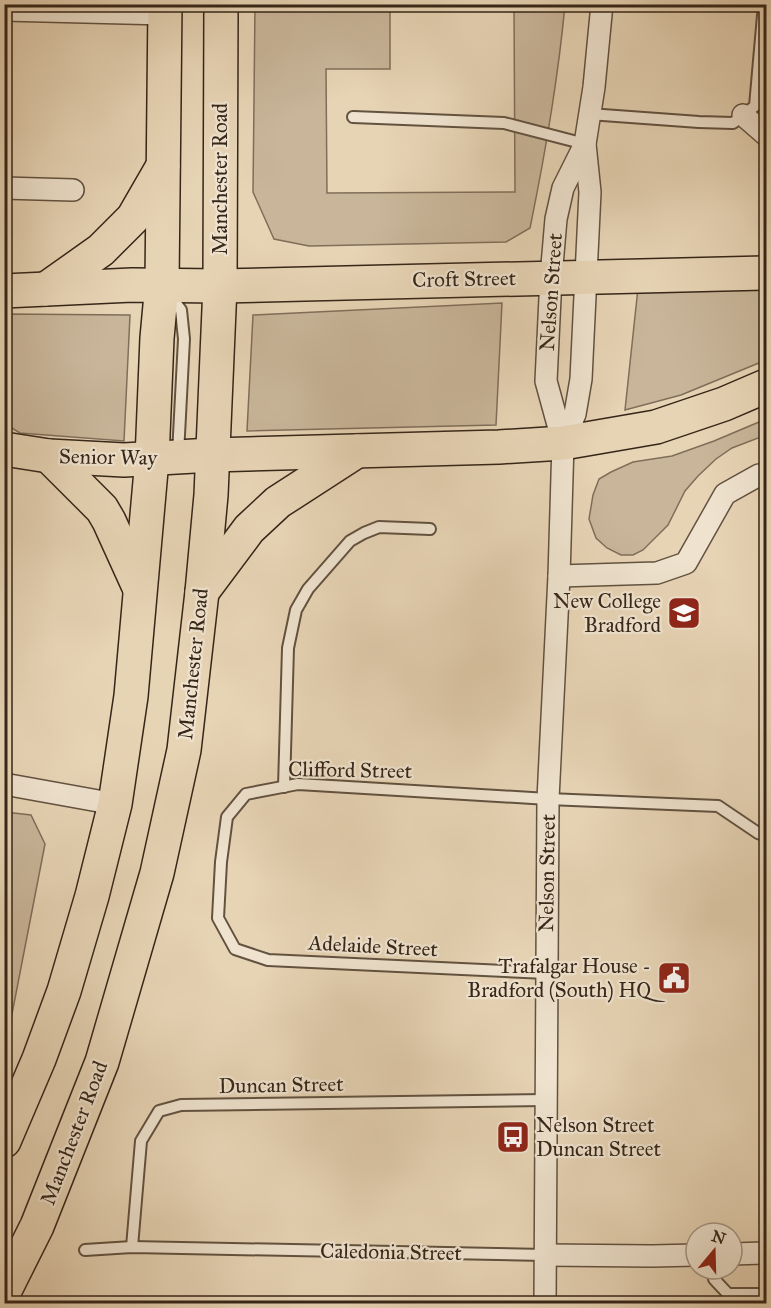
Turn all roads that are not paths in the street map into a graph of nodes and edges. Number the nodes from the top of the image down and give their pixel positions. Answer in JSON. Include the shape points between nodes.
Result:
{"nodes":[{"id":1,"x":221,"y":4,"type":"edge"},
{"id":2,"x":602,"y":4,"type":"edge"},
{"id":3,"x":764,"y":4,"type":"edge"},
{"id":4,"x":165,"y":9,"type":"edge"},
{"id":5,"x":4,"y":10,"type":"edge"},
{"id":6,"x":589,"y":114,"type":"junction"},
{"id":7,"x":743,"y":115,"type":"junction"},
{"id":8,"x":353,"y":117,"type":"dead end"},
{"id":9,"x":766,"y":135,"type":"edge"},
{"id":10,"x":585,"y":144,"type":"junction"},
{"id":11,"x":164,"y":164,"type":"junction"},
{"id":12,"x":4,"y":188,"type":"edge"},
{"id":13,"x":73,"y":190,"type":"dead end"},
{"id":14,"x":766,"y":273,"type":"edge"},
{"id":15,"x":586,"y":276,"type":"junction"},
{"id":16,"x":551,"y":277,"type":"junction"},
{"id":17,"x":162,"y":284,"type":"junction"},
{"id":18,"x":220,"y":286,"type":"junction"},
{"id":19,"x":46,"y":289,"type":"junction"},
{"id":20,"x":4,"y":291,"type":"edge"},
{"id":21,"x":766,"y":386,"type":"edge"},
{"id":22,"x":563,"y":443,"type":"junction"},
{"id":23,"x":5,"y":449,"type":"edge"},
{"id":24,"x":357,"y":451,"type":"junction"},
{"id":25,"x":212,"y":455,"type":"junction"},
{"id":26,"x":49,"y":456,"type":"junction"},
{"id":27,"x":165,"y":458,"type":"junction"},
{"id":28,"x":766,"y":475,"type":"edge"},
{"id":29,"x":430,"y":529,"type":"dead end"},
{"id":30,"x":560,"y":576,"type":"junction"},
{"id":31,"x":140,"y":588,"type":"junction"},
{"id":32,"x":202,"y":592,"type":"junction"},
{"id":33,"x":4,"y":784,"type":"edge"},
{"id":34,"x":284,"y":787,"type":"junction"},
{"id":35,"x":548,"y":799,"type":"junction"},
{"id":36,"x":114,"y":804,"type":"junction"},
{"id":37,"x":766,"y":836,"type":"edge"},
{"id":38,"x":218,"y":918,"type":"joint"},
{"id":39,"x":546,"y":973,"type":"junction"},
{"id":40,"x":545,"y":1100,"type":"junction"},
{"id":41,"x":4,"y":1141,"type":"edge"},
{"id":42,"x":132,"y":1247,"type":"junction"},
{"id":43,"x":85,"y":1250,"type":"dead end"},
{"id":44,"x":766,"y":1253,"type":"edge"},
{"id":45,"x":744,"y":1254,"type":"edge"},
{"id":46,"x":545,"y":1255,"type":"junction"},
{"id":47,"x":684,"y":1255,"type":"edge"},
{"id":48,"x":716,"y":1281,"type":"edge"},
{"id":49,"x":4,"y":1292,"type":"edge"},
{"id":50,"x":766,"y":1294,"type":"edge"},
{"id":51,"x":545,"y":1304,"type":"edge"}],
"edges":[{"from":1,"to":18,"type":"main road","name":"Manchester Road"},
{"from":2,"to":6,"type":"street","name":"Nelson Street"},
{"from":3,"to":7,"type":"lane","via":[[755,106]]},
{"from":4,"to":5,"type":"street","via":[[109,13]]},
{"from":4,"to":11,"type":"main road"},
{"from":6,"to":7,"type":"lane","via":[[733,123]]},
{"from":6,"to":10,"type":"street","name":"Nelson Street"},
{"from":7,"to":9,"type":"street"},
{"from":8,"to":10,"type":"lane","via":[[504,123]]},
{"from":10,"to":15,"type":"street","name":"Nelson Street","via":[[590,192]]},
{"from":10,"to":16,"type":"street","name":"Nelson Street","via":[[563,188]]},
{"from":11,"to":17,"type":"main road"},
{"from":11,"to":19,"type":"main road","via":[[133,218],[101,250]]},
{"from":12,"to":13,"type":"street"},
{"from":14,"to":15,"type":"main road","name":"Croft Street"},
{"from":15,"to":16,"type":"main road","name":"Croft Street"},
{"from":15,"to":22,"type":"street","name":"Nelson Street","via":[[580,379],[575,414]]},
{"from":16,"to":18,"type":"main road","name":"Croft Street"},
{"from":16,"to":22,"type":"street","name":"Nelson Street","via":[[546,381]]},
{"from":17,"to":18,"type":"main road","name":"Croft Street"},
{"from":17,"to":19,"type":"main road"},
{"from":17,"to":27,"type":"main road","via":[[157,338]]},
{"from":18,"to":25,"type":"main road","name":"Manchester Road"},
{"from":19,"to":20,"type":"main road"},
{"from":21,"to":22,"type":"main road","via":[[656,427]]},
{"from":22,"to":24,"type":"main road"},
{"from":22,"to":30,"type":"street","name":"Nelson Street"},
{"from":23,"to":26,"type":"main road","name":"Senior Way"},
{"from":24,"to":25,"type":"main road"},
{"from":24,"to":32,"type":"main road","via":[[278,502],[249,529]]},
{"from":25,"to":27,"type":"main road","name":"Senior Way"},
{"from":25,"to":32,"type":"main road","name":"Manchester Road"},
{"from":26,"to":27,"type":"main road","name":"Senior Way"},
{"from":26,"to":31,"type":"main road","via":[[102,509]]},
{"from":27,"to":31,"type":"main road"},
{"from":28,"to":30,"type":"street","via":[[725,494],[686,563],[657,573]]},
{"from":29,"to":34,"type":"lane","via":[[379,527],[350,541],[308,588],[296,609],[288,648]]},
{"from":30,"to":35,"type":"street","name":"Nelson Street"},
{"from":31,"to":36,"type":"main road","via":[[131,696]]},
{"from":32,"to":49,"type":"main road","name":"Manchester Road","via":[[184,750],[157,873],[102,1062],[37,1226]]},
{"from":33,"to":36,"type":"street"},
{"from":34,"to":35,"type":"lane","name":"Clifford Street","via":[[298,784]]},
{"from":34,"to":38,"type":"lane","name":"Clifford Street","via":[[246,794],[226,817]]},
{"from":35,"to":37,"type":"lane","name":"Clifford Street","via":[[718,806]]},
{"from":35,"to":39,"type":"street","name":"Nelson Street"},
{"from":36,"to":41,"type":"main road","via":[[63,991]]},
{"from":38,"to":39,"type":"lane","name":"Adelaide Street","via":[[235,949],[268,960]]},
{"from":39,"to":40,"type":"street","name":"Nelson Street"},
{"from":40,"to":42,"type":"lane","name":"Duncan Street","via":[[181,1106],[159,1112],[141,1141]]},
{"from":40,"to":46,"type":"street","name":"Nelson Street"},
{"from":42,"to":43,"type":"lane","name":"Caledonia Street"},
{"from":42,"to":46,"type":"lane","name":"Caledonia Street"},
{"from":44,"to":45,"type":"street"},
{"from":46,"to":47,"type":"street","name":"Caledonia Street"},
{"from":46,"to":51,"type":"street","name":"Nelson Street"},
{"from":48,"to":50,"type":"lane","via":[[728,1294]]}]}
